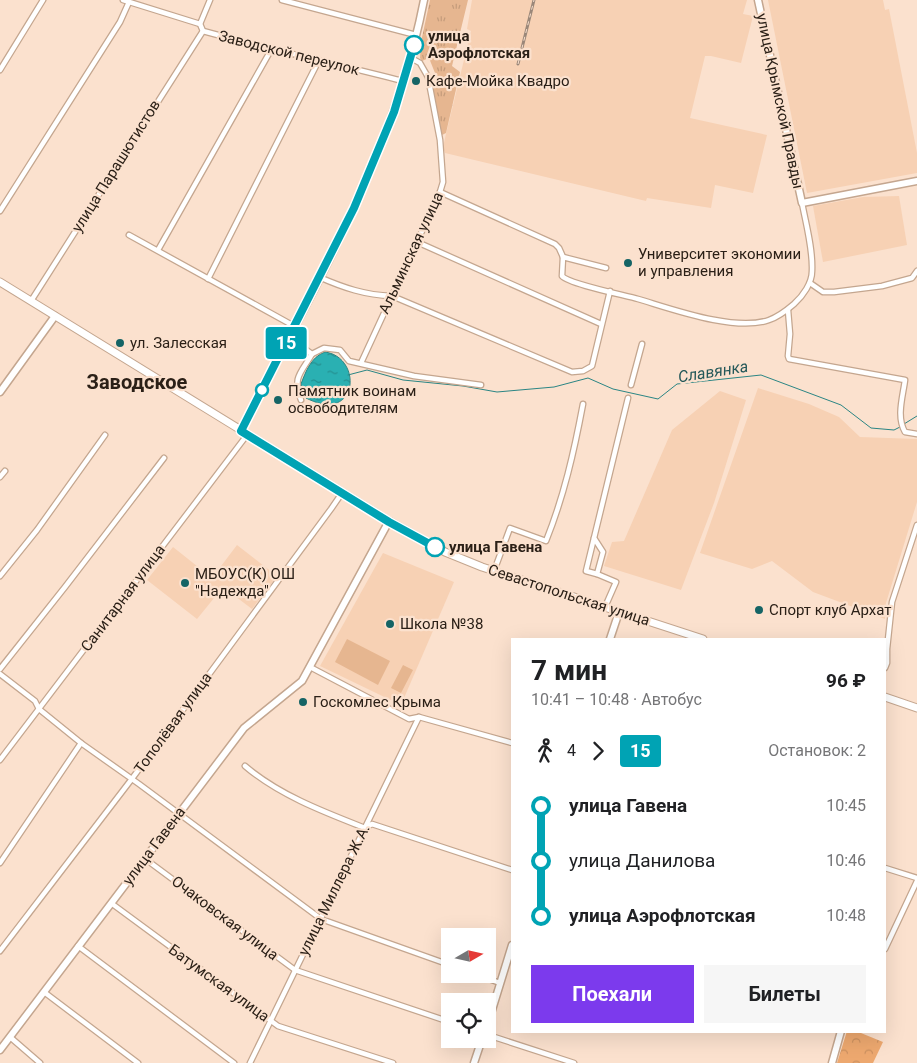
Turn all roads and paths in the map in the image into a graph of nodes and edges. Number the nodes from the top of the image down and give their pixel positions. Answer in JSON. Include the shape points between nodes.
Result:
{"nodes":[{"id":1,"x":43,"y":0,"type":"edge"},
{"id":2,"x":123,"y":0,"type":"edge"},
{"id":3,"x":210,"y":0,"type":"edge"},
{"id":4,"x":282,"y":0,"type":"edge"},
{"id":5,"x":424,"y":0,"type":"edge"},
{"id":6,"x":758,"y":0,"type":"edge"},
{"id":7,"x":129,"y":2,"type":"junction"},
{"id":8,"x":200,"y":24,"type":"junction"},
{"id":9,"x":202,"y":31,"type":"junction"},
{"id":10,"x":416,"y":35,"type":"junction"},
{"id":11,"x":271,"y":50,"type":"junction"},
{"id":12,"x":410,"y":58,"type":"junction"},
{"id":13,"x":319,"y":60,"type":"junction"},
{"id":14,"x":0,"y":70,"type":"edge"},
{"id":15,"x":403,"y":81,"type":"junction"},
{"id":16,"x":917,"y":181,"type":"edge"},
{"id":17,"x":440,"y":192,"type":"junction"},
{"id":18,"x":802,"y":203,"type":"junction"},
{"id":19,"x":0,"y":211,"type":"edge"},
{"id":20,"x":129,"y":236,"type":"dead end"},
{"id":21,"x":417,"y":242,"type":"junction"},
{"id":22,"x":158,"y":250,"type":"junction"},
{"id":23,"x":563,"y":257,"type":"junction"},
{"id":24,"x":606,"y":268,"type":"dead end"},
{"id":25,"x":917,"y":271,"type":"edge"},
{"id":26,"x":319,"y":277,"type":"junction"},
{"id":27,"x":208,"y":279,"type":"junction"},
{"id":28,"x":0,"y":282,"type":"edge"},
{"id":29,"x":810,"y":283,"type":"junction"},
{"id":30,"x":610,"y":291,"type":"junction"},
{"id":31,"x":392,"y":296,"type":"junction"},
{"id":32,"x":30,"y":301,"type":"junction"},
{"id":33,"x":788,"y":310,"type":"junction"},
{"id":34,"x":55,"y":316,"type":"junction"},
{"id":35,"x":601,"y":324,"type":"junction"},
{"id":36,"x":294,"y":326,"type":"junction"},
{"id":37,"x":642,"y":344,"type":"dead end"},
{"id":38,"x":312,"y":354,"type":"junction"},
{"id":39,"x":278,"y":359,"type":"junction"},
{"id":40,"x":361,"y":363,"type":"junction"},
{"id":41,"x":481,"y":385,"type":"dead end"},
{"id":42,"x":631,"y":385,"type":"dead end"},
{"id":43,"x":0,"y":392,"type":"edge"},
{"id":44,"x":628,"y":398,"type":"dead end"},
{"id":45,"x":300,"y":400,"type":"dead end"},
{"id":46,"x":583,"y":404,"type":"dead end"},
{"id":47,"x":244,"y":433,"type":"junction"},
{"id":48,"x":917,"y":434,"type":"edge"},
{"id":49,"x":105,"y":435,"type":"dead end"},
{"id":50,"x":164,"y":458,"type":"dead end"},
{"id":51,"x":5,"y":471,"type":"dead end"},
{"id":52,"x":0,"y":477,"type":"edge"},
{"id":53,"x":342,"y":492,"type":"junction"},
{"id":54,"x":389,"y":522,"type":"junction"},
{"id":55,"x":917,"y":526,"type":"edge"},
{"id":56,"x":594,"y":538,"type":"junction"},
{"id":57,"x":494,"y":571,"type":"junction"},
{"id":58,"x":597,"y":574,"type":"junction"},
{"id":59,"x":0,"y":576,"type":"edge"},
{"id":60,"x":605,"y":607,"type":"junction"},
{"id":61,"x":619,"y":612,"type":"junction"},
{"id":62,"x":610,"y":638,"type":"edge"},
{"id":63,"x":700,"y":638,"type":"edge"},
{"id":64,"x":886,"y":666,"type":"edge"},
{"id":65,"x":310,"y":667,"type":"junction"},
{"id":66,"x":0,"y":669,"type":"edge"},
{"id":67,"x":0,"y":674,"type":"edge"},
{"id":68,"x":886,"y":697,"type":"edge"},
{"id":69,"x":917,"y":708,"type":"edge"},
{"id":70,"x":39,"y":709,"type":"junction"},
{"id":71,"x":419,"y":717,"type":"junction"},
{"id":72,"x":81,"y":743,"type":"junction"},
{"id":73,"x":511,"y":743,"type":"edge"},
{"id":74,"x":0,"y":760,"type":"edge"},
{"id":75,"x":245,"y":766,"type":"dead end"},
{"id":76,"x":131,"y":780,"type":"junction"},
{"id":77,"x":178,"y":814,"type":"junction"},
{"id":78,"x":365,"y":828,"type":"junction"},
{"id":79,"x":144,"y":858,"type":"junction"},
{"id":80,"x":0,"y":863,"type":"edge"},
{"id":81,"x":886,"y":868,"type":"edge"},
{"id":82,"x":511,"y":870,"type":"edge"},
{"id":83,"x":917,"y":879,"type":"edge"},
{"id":84,"x":112,"y":904,"type":"junction"},
{"id":85,"x":321,"y":919,"type":"junction"},
{"id":86,"x":78,"y":946,"type":"junction"},
{"id":87,"x":886,"y":947,"type":"edge"},
{"id":88,"x":511,"y":948,"type":"edge"},
{"id":89,"x":0,"y":951,"type":"edge"},
{"id":90,"x":441,"y":962,"type":"edge"},
{"id":91,"x":295,"y":970,"type":"junction"},
{"id":92,"x":496,"y":982,"type":"edge"},
{"id":93,"x":500,"y":983,"type":"junction"},
{"id":94,"x":44,"y":992,"type":"junction"},
{"id":95,"x":496,"y":996,"type":"edge"},
{"id":96,"x":441,"y":1019,"type":"edge"},
{"id":97,"x":271,"y":1021,"type":"junction"},
{"id":98,"x":840,"y":1033,"type":"edge"},
{"id":99,"x":10,"y":1037,"type":"junction"},
{"id":100,"x":496,"y":1038,"type":"edge"},
{"id":101,"x":479,"y":1048,"type":"edge"},
{"id":102,"x":0,"y":1050,"type":"edge"},
{"id":103,"x":40,"y":1063,"type":"edge"},
{"id":104,"x":138,"y":1063,"type":"edge"},
{"id":105,"x":234,"y":1063,"type":"edge"},
{"id":106,"x":250,"y":1063,"type":"edge"},
{"id":107,"x":393,"y":1063,"type":"edge"},
{"id":108,"x":474,"y":1063,"type":"edge"},
{"id":109,"x":574,"y":1063,"type":"edge"},
{"id":110,"x":832,"y":1063,"type":"edge"}],
"edges":[{"from":1,"to":14,"type":"street"},
{"from":2,"to":7,"type":"street","name":"Заводской переулок"},
{"from":3,"to":8,"type":"street"},
{"from":4,"to":10,"type":"street"},
{"from":5,"to":10,"type":"street"},
{"from":6,"to":18,"type":"street","name":"улица Крымской Правды"},
{"from":7,"to":8,"type":"street","name":"Заводской переулок"},
{"from":7,"to":19,"type":"street","via":[[120,22]]},
{"from":8,"to":9,"type":"street","name":"Заводской переулок"},
{"from":9,"to":11,"type":"street","name":"Заводской переулок"},
{"from":9,"to":32,"type":"street","name":"улица Парашютистов"},
{"from":10,"to":12,"type":"street"},
{"from":11,"to":13,"type":"street","name":"Заводской переулок"},
{"from":11,"to":22,"type":"street"},
{"from":12,"to":15,"type":"street"},
{"from":12,"to":17,"type":"street","name":"Альминская улица","via":[[420,63],[428,77],[440,140],[443,182]]},
{"from":13,"to":15,"type":"street","name":"Заводской переулок"},
{"from":13,"to":27,"type":"street"},
{"from":15,"to":26,"type":"street","via":[[394,112],[354,208]]},
{"from":16,"to":18,"type":"street","name":"улица Крымской Правды"},
{"from":17,"to":21,"type":"street","name":"Альминская улица"},
{"from":17,"to":23,"type":"street","via":[[555,244]]},
{"from":18,"to":29,"type":"street","name":"улица Крымской Правды","via":[[812,259]]},
{"from":20,"to":22,"type":"street"},
{"from":21,"to":31,"type":"street","name":"Альминская улица"},
{"from":21,"to":35,"type":"street"},
{"from":22,"to":27,"type":"street"},
{"from":23,"to":24,"type":"street"},
{"from":23,"to":30,"type":"street","via":[[562,276],[565,280]]},
{"from":25,"to":29,"type":"street","via":[[912,278],[882,286],[834,292],[823,292]]},
{"from":26,"to":31,"type":"street","via":[[351,290]]},
{"from":26,"to":36,"type":"street"},
{"from":27,"to":36,"type":"street"},
{"from":28,"to":32,"type":"main road","name":"Севастопольская улица"},
{"from":29,"to":33,"type":"street"},
{"from":30,"to":33,"type":"street","via":[[728,322],[769,320]]},
{"from":30,"to":35,"type":"street"},
{"from":31,"to":35,"type":"street","via":[[572,372],[592,366]]},
{"from":31,"to":40,"type":"street","name":"Альминская улица"},
{"from":32,"to":34,"type":"main road","name":"Севастопольская улица"},
{"from":33,"to":48,"type":"street","via":[[789,359],[905,380],[901,423],[905,432]]},
{"from":34,"to":43,"type":"street"},
{"from":34,"to":47,"type":"main road","name":"Севастопольская улица"},
{"from":36,"to":39,"type":"street"},
{"from":37,"to":42,"type":"street"},
{"from":38,"to":39,"type":"street","via":[[297,343]]},
{"from":38,"to":40,"type":"street","via":[[324,348],[340,350],[349,361]]},
{"from":38,"to":45,"type":"street","via":[[296,381]]},
{"from":39,"to":47,"type":"street"},
{"from":40,"to":41,"type":"street","via":[[414,376]]},
{"from":44,"to":56,"type":"street"},
{"from":46,"to":57,"type":"street","via":[[560,507],[546,541],[510,528]]},
{"from":47,"to":53,"type":"main road","name":"Севастопольская улица"},
{"from":47,"to":70,"type":"street","name":"Санитарная улица"},
{"from":49,"to":59,"type":"street"},
{"from":50,"to":66,"type":"street"},
{"from":51,"to":52,"type":"street"},
{"from":53,"to":54,"type":"main road","name":"Севастопольская улица"},
{"from":53,"to":76,"type":"street","name":"Тополёвая улица"},
{"from":54,"to":57,"type":"main road","name":"Севастопольская улица","via":[[445,552]]},
{"from":54,"to":65,"type":"street","name":"улица Гавена"},
{"from":55,"to":64,"type":"street","via":[[892,602]]},
{"from":56,"to":58,"type":"street","via":[[603,552]]},
{"from":56,"to":58,"type":"street","via":[[586,571]]},
{"from":57,"to":60,"type":"main road","name":"Севастопольская улица"},
{"from":58,"to":60,"type":"street","via":[[616,582]]},
{"from":60,"to":61,"type":"main road","name":"Севастопольская улица"},
{"from":61,"to":62,"type":"street"},
{"from":61,"to":63,"type":"main road","name":"Севастопольская улица"},
{"from":65,"to":71,"type":"street","via":[[409,719]]},
{"from":65,"to":77,"type":"street","name":"улица Гавена","via":[[302,681],[244,728]]},
{"from":67,"to":70,"type":"street","via":[[35,701]]},
{"from":68,"to":69,"type":"main road"},
{"from":70,"to":72,"type":"street"},
{"from":70,"to":74,"type":"street","name":"Санитарная улица"},
{"from":71,"to":73,"type":"street"},
{"from":71,"to":78,"type":"street","name":"улица Миллера Ж.А."},
{"from":72,"to":76,"type":"street"},
{"from":72,"to":80,"type":"street"},
{"from":75,"to":78,"type":"street","via":[[261,780],[328,814]]},
{"from":76,"to":77,"type":"street"},
{"from":76,"to":89,"type":"street","name":"Тополёвая улица"},
{"from":77,"to":79,"type":"street","name":"улица Гавена"},
{"from":77,"to":85,"type":"street"},
{"from":78,"to":82,"type":"street","via":[[372,824]]},
{"from":78,"to":85,"type":"street","name":"улица Миллера Ж.А."},
{"from":79,"to":84,"type":"street","name":"улица Гавена"},
{"from":79,"to":91,"type":"street","name":"Очаковская улица"},
{"from":81,"to":83,"type":"street"},
{"from":83,"to":87,"type":"street"},
{"from":84,"to":86,"type":"street","name":"улица Гавена"},
{"from":84,"to":97,"type":"street","name":"Батумская улица"},
{"from":85,"to":90,"type":"street"},
{"from":85,"to":91,"type":"street","name":"улица Миллера Ж.А."},
{"from":86,"to":94,"type":"street","name":"улица Гавена"},
{"from":86,"to":105,"type":"street"},
{"from":88,"to":93,"type":"street"},
{"from":91,"to":96,"type":"street","name":"Очаковская улица"},
{"from":91,"to":97,"type":"street","name":"улица Миллера Ж.А."},
{"from":92,"to":93,"type":"street"},
{"from":93,"to":95,"type":"street"},
{"from":94,"to":99,"type":"street","name":"улица Гавена"},
{"from":94,"to":104,"type":"street"},
{"from":97,"to":106,"type":"street","name":"улица Миллера Ж.А."},
{"from":97,"to":107,"type":"street","name":"Батумская улица"},
{"from":98,"to":110,"type":"street"},
{"from":99,"to":102,"type":"street","name":"улица Гавена"},
{"from":99,"to":103,"type":"street"},
{"from":100,"to":109,"type":"street"},
{"from":101,"to":108,"type":"street"}]}
